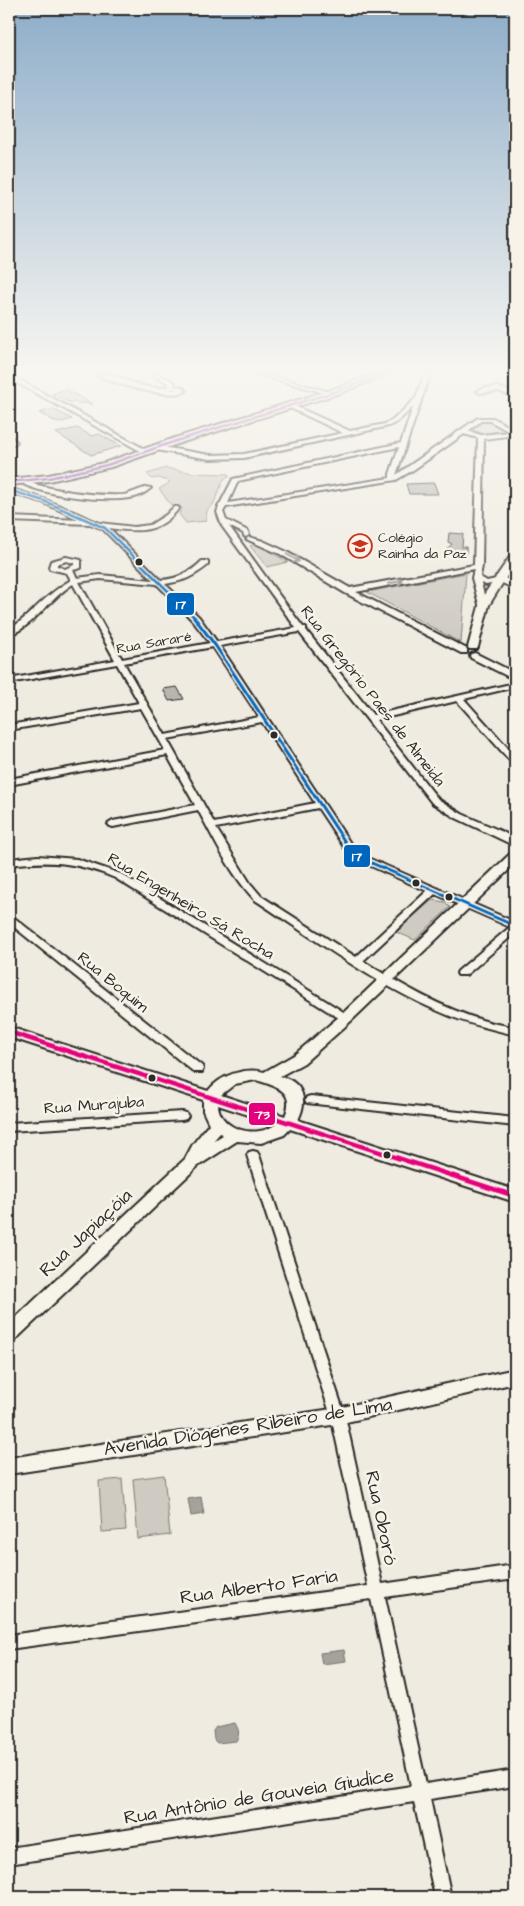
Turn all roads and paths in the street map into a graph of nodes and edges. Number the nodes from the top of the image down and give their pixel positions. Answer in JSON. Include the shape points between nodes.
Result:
{"nodes":[{"id":1,"x":113,"y":463,"type":"edge"},
{"id":2,"x":315,"y":463,"type":"edge"},
{"id":3,"x":397,"y":463,"type":"edge"},
{"id":4,"x":418,"y":463,"type":"edge"},
{"id":5,"x":480,"y":463,"type":"edge"},
{"id":6,"x":49,"y":478,"type":"joint"},
{"id":7,"x":394,"y":479,"type":"junction"},
{"id":8,"x":21,"y":485,"type":"edge"},
{"id":9,"x":9,"y":488,"type":"edge"},
{"id":10,"x":148,"y":488,"type":"dead end"},
{"id":11,"x":221,"y":506,"type":"junction"},
{"id":12,"x":176,"y":508,"type":"dead end"},
{"id":13,"x":9,"y":519,"type":"edge"},
{"id":14,"x":223,"y":521,"type":"junction"},
{"id":15,"x":99,"y":524,"type":"junction"},
{"id":16,"x":234,"y":539,"type":"junction"},
{"id":17,"x":246,"y":539,"type":"junction"},
{"id":18,"x":244,"y":551,"type":"junction"},
{"id":19,"x":515,"y":556,"type":"edge"},
{"id":20,"x":206,"y":563,"type":"dead end"},
{"id":21,"x":478,"y":566,"type":"junction"},
{"id":22,"x":68,"y":570,"type":"dead end"},
{"id":23,"x":476,"y":578,"type":"junction"},
{"id":24,"x":74,"y":581,"type":"junction"},
{"id":25,"x":497,"y":581,"type":"junction"},
{"id":26,"x":159,"y":583,"type":"junction"},
{"id":27,"x":513,"y":585,"type":"edge"},
{"id":28,"x":348,"y":591,"type":"junction"},
{"id":29,"x":483,"y":606,"type":"junction"},
{"id":30,"x":303,"y":629,"type":"junction"},
{"id":31,"x":9,"y":632,"type":"edge"},
{"id":32,"x":215,"y":645,"type":"junction"},
{"id":33,"x":476,"y":652,"type":"junction"},
{"id":34,"x":120,"y":661,"type":"junction"},
{"id":35,"x":513,"y":675,"type":"edge"},
{"id":36,"x":9,"y":681,"type":"edge"},
{"id":37,"x":512,"y":686,"type":"edge"},
{"id":38,"x":458,"y":697,"type":"junction"},
{"id":39,"x":142,"y":705,"type":"junction"},
{"id":40,"x":372,"y":718,"type":"junction"},
{"id":41,"x":264,"y":719,"type":"junction"},
{"id":42,"x":9,"y":728,"type":"edge"},
{"id":43,"x":161,"y":738,"type":"junction"},
{"id":44,"x":168,"y":752,"type":"junction"},
{"id":45,"x":515,"y":761,"type":"edge"},
{"id":46,"x":9,"y":782,"type":"edge"},
{"id":47,"x":320,"y":805,"type":"junction"},
{"id":48,"x":200,"y":807,"type":"junction"},
{"id":49,"x":113,"y":824,"type":"dead end"},
{"id":50,"x":210,"y":826,"type":"junction"},
{"id":51,"x":500,"y":834,"type":"junction"},
{"id":52,"x":515,"y":837,"type":"edge"},
{"id":53,"x":515,"y":843,"type":"edge"},
{"id":54,"x":515,"y":857,"type":"edge"},
{"id":55,"x":9,"y":862,"type":"edge"},
{"id":56,"x":433,"y":891,"type":"junction"},
{"id":57,"x":466,"y":904,"type":"junction"},
{"id":58,"x":9,"y":918,"type":"edge"},
{"id":59,"x":515,"y":927,"type":"edge"},
{"id":60,"x":357,"y":960,"type":"junction"},
{"id":61,"x":462,"y":973,"type":"dead end"},
{"id":62,"x":387,"y":979,"type":"junction"},
{"id":63,"x":346,"y":1018,"type":"junction"},
{"id":64,"x":515,"y":1031,"type":"edge"},
{"id":65,"x":9,"y":1032,"type":"edge"},
{"id":66,"x":299,"y":1059,"type":"junction"},
{"id":67,"x":198,"y":1069,"type":"dead end"},
{"id":68,"x":267,"y":1077,"type":"junction"},
{"id":69,"x":290,"y":1089,"type":"junction"},
{"id":70,"x":212,"y":1097,"type":"junction"},
{"id":71,"x":311,"y":1100,"type":"dead end"},
{"id":72,"x":182,"y":1116,"type":"dead end"},
{"id":73,"x":291,"y":1122,"type":"junction"},
{"id":74,"x":515,"y":1122,"type":"edge"},
{"id":75,"x":218,"y":1124,"type":"junction"},
{"id":76,"x":9,"y":1127,"type":"edge"},
{"id":77,"x":236,"y":1134,"type":"junction"},
{"id":78,"x":253,"y":1154,"type":"dead end"},
{"id":79,"x":192,"y":1162,"type":"junction"},
{"id":80,"x":515,"y":1196,"type":"edge"},
{"id":81,"x":9,"y":1335,"type":"edge"},
{"id":82,"x":515,"y":1376,"type":"edge"},
{"id":83,"x":338,"y":1416,"type":"junction"},
{"id":84,"x":9,"y":1466,"type":"edge"},
{"id":85,"x":515,"y":1572,"type":"edge"},
{"id":86,"x":377,"y":1591,"type":"junction"},
{"id":87,"x":9,"y":1642,"type":"edge"},
{"id":88,"x":515,"y":1778,"type":"edge"},
{"id":89,"x":420,"y":1792,"type":"junction"},
{"id":90,"x":9,"y":1856,"type":"edge"},
{"id":91,"x":443,"y":1897,"type":"edge"}],
"edges":[{"from":1,"to":6,"type":"main road"},
{"from":2,"to":11,"type":"street","via":[[235,480]]},
{"from":3,"to":7,"type":"street"},
{"from":4,"to":7,"type":"street"},
{"from":5,"to":21,"type":"street"},
{"from":6,"to":8,"type":"main road"},
{"from":7,"to":11,"type":"street"},
{"from":8,"to":9,"type":"main road"},
{"from":8,"to":10,"type":"street","via":[[115,496],[133,495]]},
{"from":8,"to":15,"type":"street"},
{"from":11,"to":14,"type":"street","name":"Rua Gregório Paes de Almeida"},
{"from":12,"to":15,"type":"street","via":[[166,521],[154,527]]},
{"from":13,"to":15,"type":"street"},
{"from":14,"to":16,"type":"street","name":"Rua Gregório Paes de Almeida"},
{"from":14,"to":17,"type":"street","via":[[246,532]]},
{"from":15,"to":26,"type":"street"},
{"from":16,"to":17,"type":"street"},
{"from":16,"to":18,"type":"street","name":"Rua Gregório Paes de Almeida"},
{"from":17,"to":18,"type":"street","name":"Rua Gregório Paes de Almeida"},
{"from":17,"to":28,"type":"street","one_way":true,"via":[[280,550]]},
{"from":18,"to":30,"type":"street","name":"Rua Gregório Paes de Almeida"},
{"from":19,"to":25,"type":"street"},
{"from":20,"to":26,"type":"street","via":[[188,576]]},
{"from":21,"to":23,"type":"street"},
{"from":28,"to":21,"type":"street","one_way":true},
{"from":22,"to":24,"type":"street"},
{"from":23,"to":25,"type":"street","via":[[486,583]]},
{"from":23,"to":29,"type":"street"},
{"from":24,"to":26,"type":"street","via":[[98,577]]},
{"from":24,"to":31,"type":"street","via":[[56,592],[29,620]]},
{"from":24,"to":34,"type":"street"},
{"from":25,"to":27,"type":"street"},
{"from":25,"to":29,"type":"street"},
{"from":26,"to":32,"type":"street","via":[[196,619]]},
{"from":28,"to":33,"type":"street","via":[[447,641]]},
{"from":29,"to":33,"type":"street"},
{"from":30,"to":32,"type":"street","name":"Rua Sararé"},
{"from":30,"to":40,"type":"street","name":"Rua Gregório Paes de Almeida"},
{"from":32,"to":34,"type":"street","name":"Rua Sararé"},
{"from":32,"to":41,"type":"street"},
{"from":33,"to":35,"type":"street"},
{"from":34,"to":36,"type":"street","name":"Rua Sararé"},
{"from":34,"to":39,"type":"street"},
{"from":37,"to":38,"type":"street"},
{"from":38,"to":40,"type":"street"},
{"from":38,"to":45,"type":"street"},
{"from":39,"to":42,"type":"street"},
{"from":39,"to":43,"type":"street"},
{"from":40,"to":51,"type":"street","name":"Rua Gregório Paes de Almeida","via":[[435,801],[458,816]]},
{"from":41,"to":43,"type":"street"},
{"from":41,"to":47,"type":"street"},
{"from":43,"to":44,"type":"street"},
{"from":44,"to":46,"type":"street"},
{"from":44,"to":48,"type":"street"},
{"from":47,"to":50,"type":"street"},
{"from":47,"to":56,"type":"street","via":[[358,857]]},
{"from":48,"to":49,"type":"street"},
{"from":48,"to":50,"type":"street"},
{"from":50,"to":60,"type":"street","via":[[241,879],[258,898]]},
{"from":51,"to":52,"type":"street","name":"Rua Gregório Paes de Almeida"},
{"from":51,"to":53,"type":"street","name":"Rua Gregório Paes de Almeida"},
{"from":54,"to":57,"type":"street"},
{"from":55,"to":63,"type":"street","name":"Rua Engenheiro Sá Rocha","via":[[40,857],[64,859],[92,865],[118,876]]},
{"from":56,"to":57,"type":"street"},
{"from":56,"to":60,"type":"street"},
{"from":57,"to":59,"type":"street"},
{"from":57,"to":62,"type":"street"},
{"from":58,"to":67,"type":"street","name":"Rua Boquim"},
{"from":59,"to":61,"type":"street"},
{"from":60,"to":62,"type":"street"},
{"from":62,"to":63,"type":"street"},
{"from":62,"to":64,"type":"street","via":[[458,1016]]},
{"from":63,"to":66,"type":"street"},
{"from":65,"to":70,"type":"street"},
{"from":66,"to":68,"type":"street"},
{"from":66,"to":69,"type":"street"},
{"from":68,"to":69,"type":"street"},
{"from":68,"to":70,"type":"street","via":[[234,1079],[225,1083]]},
{"from":69,"to":73,"type":"street","via":[[298,1105]]},
{"from":70,"to":73,"type":"street"},
{"from":70,"to":75,"type":"street","via":[[210,1108]]},
{"from":71,"to":74,"type":"street"},
{"from":72,"to":76,"type":"street","name":"Rua Murajuba"},
{"from":73,"to":77,"type":"street","via":[[283,1129],[258,1137]]},
{"from":73,"to":80,"type":"street"},
{"from":75,"to":77,"type":"street"},
{"from":75,"to":79,"type":"street","name":"Rua Japiaçóia"},
{"from":77,"to":79,"type":"street","name":"Rua Japiaçóia"},
{"from":78,"to":83,"type":"street","name":"Rua Oboró"},
{"from":79,"to":81,"type":"street","name":"Rua Japiaçóia"},
{"from":82,"to":83,"type":"street","name":"Avenida Diógenes Ribeiro de Lima"},
{"from":83,"to":84,"type":"street","name":"Avenida Diógenes Ribeiro de Lima"},
{"from":83,"to":86,"type":"street","name":"Rua Oboró"},
{"from":85,"to":86,"type":"street","name":"Rua Alberto Faria"},
{"from":86,"to":87,"type":"street","name":"Rua Alberto Faria"},
{"from":86,"to":89,"type":"street","name":"Rua Oboró"},
{"from":88,"to":89,"type":"street","name":"Rua Antônio de Gouveia Giudice"},
{"from":89,"to":90,"type":"street","name":"Rua Antônio de Gouveia Giudice"},
{"from":89,"to":91,"type":"street","name":"Rua Oboró"}]}
